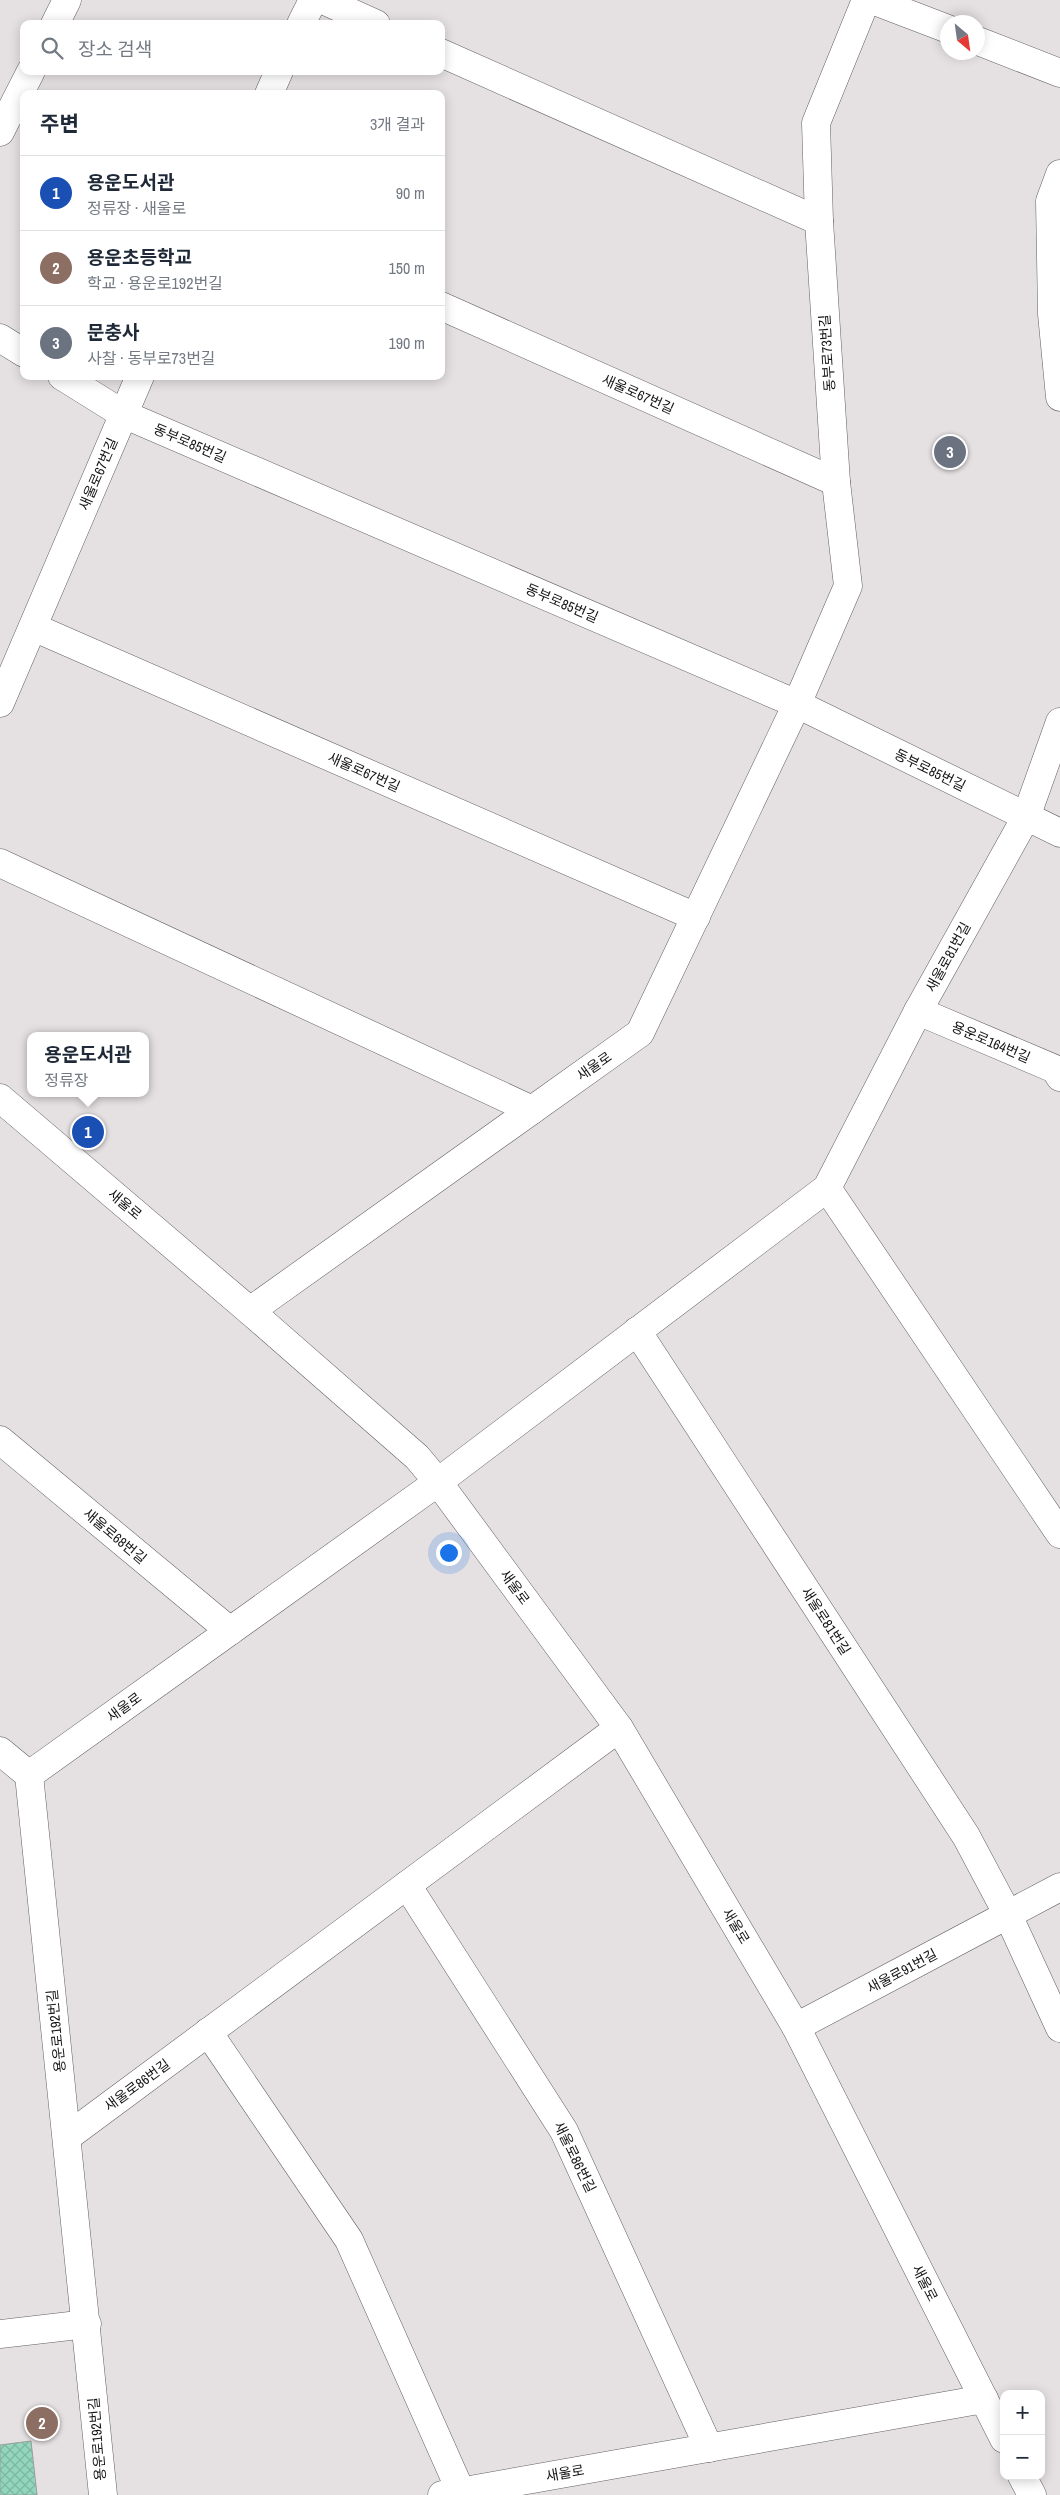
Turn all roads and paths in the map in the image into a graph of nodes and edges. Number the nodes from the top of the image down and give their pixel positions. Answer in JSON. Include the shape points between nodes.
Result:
{"nodes":[{"id":1,"x":67,"y":0,"type":"edge"},
{"id":2,"x":312,"y":0,"type":"edge"},
{"id":3,"x":323,"y":0,"type":"edge"},
{"id":4,"x":866,"y":0,"type":"edge"},
{"id":5,"x":872,"y":0,"type":"edge"},
{"id":6,"x":57,"y":20,"type":"edge"},
{"id":7,"x":303,"y":20,"type":"edge"},
{"id":8,"x":367,"y":20,"type":"edge"},
{"id":9,"x":940,"y":26,"type":"edge"},
{"id":10,"x":985,"y":44,"type":"edge"},
{"id":11,"x":445,"y":55,"type":"edge"},
{"id":12,"x":1060,"y":73,"type":"edge"},
{"id":13,"x":29,"y":75,"type":"edge"},
{"id":14,"x":277,"y":75,"type":"edge"},
{"id":15,"x":21,"y":90,"type":"edge"},
{"id":16,"x":271,"y":90,"type":"edge"},
{"id":17,"x":20,"y":93,"type":"edge"},
{"id":18,"x":0,"y":132,"type":"edge"},
{"id":19,"x":1060,"y":174,"type":"edge"},
{"id":20,"x":818,"y":221,"type":"junction"},
{"id":21,"x":445,"y":308,"type":"edge"},
{"id":22,"x":1056,"y":316,"type":"edge"},
{"id":23,"x":0,"y":338,"type":"edge"},
{"id":24,"x":20,"y":350,"type":"edge"},
{"id":25,"x":68,"y":380,"type":"edge"},
{"id":26,"x":138,"y":380,"type":"edge"},
{"id":27,"x":1060,"y":397,"type":"edge"},
{"id":28,"x":123,"y":414,"type":"junction"},
{"id":29,"x":836,"y":482,"type":"junction"},
{"id":30,"x":33,"y":627,"type":"junction"},
{"id":31,"x":0,"y":703,"type":"edge"},
{"id":32,"x":797,"y":704,"type":"junction"},
{"id":33,"x":1060,"y":722,"type":"edge"},
{"id":34,"x":1026,"y":817,"type":"junction"},
{"id":35,"x":1060,"y":833,"type":"edge"},
{"id":36,"x":0,"y":863,"type":"edge"},
{"id":37,"x":696,"y":917,"type":"junction"},
{"id":38,"x":918,"y":1011,"type":"junction"},
{"id":39,"x":1060,"y":1076,"type":"edge"},
{"id":40,"x":0,"y":1098,"type":"edge"},
{"id":41,"x":532,"y":1110,"type":"junction"},
{"id":42,"x":827,"y":1188,"type":"junction"},
{"id":43,"x":250,"y":1311,"type":"junction"},
{"id":44,"x":637,"y":1331,"type":"junction"},
{"id":45,"x":0,"y":1440,"type":"edge"},
{"id":46,"x":438,"y":1482,"type":"junction"},
{"id":47,"x":1060,"y":1534,"type":"edge"},
{"id":48,"x":230,"y":1631,"type":"junction"},
{"id":49,"x":619,"y":1728,"type":"junction"},
{"id":50,"x":0,"y":1751,"type":"edge"},
{"id":51,"x":29,"y":1775,"type":"junction"},
{"id":52,"x":407,"y":1885,"type":"junction"},
{"id":53,"x":1060,"y":1887,"type":"edge"},
{"id":54,"x":1008,"y":1915,"type":"junction"},
{"id":55,"x":796,"y":2027,"type":"junction"},
{"id":56,"x":1060,"y":2028,"type":"edge"},
{"id":57,"x":208,"y":2032,"type":"junction"},
{"id":58,"x":67,"y":2137,"type":"junction"},
{"id":59,"x":87,"y":2324,"type":"junction"},
{"id":60,"x":0,"y":2334,"type":"edge"},
{"id":61,"x":984,"y":2399,"type":"junction"},
{"id":62,"x":1002,"y":2435,"type":"edge"},
{"id":63,"x":709,"y":2448,"type":"junction"},
{"id":64,"x":1024,"y":2480,"type":"edge"},
{"id":65,"x":451,"y":2493,"type":"edge"},
{"id":66,"x":103,"y":2495,"type":"edge"},
{"id":67,"x":1032,"y":2495,"type":"edge"}],
"edges":[{"from":1,"to":6,"type":"street"},
{"from":2,"to":7,"type":"street"},
{"from":3,"to":8,"type":"street"},
{"from":4,"to":20,"type":"street","name":"동부로73번길","via":[[816,123]]},
{"from":5,"to":9,"type":"street"},
{"from":10,"to":12,"type":"street"},
{"from":11,"to":20,"type":"street"},
{"from":13,"to":15,"type":"street"},
{"from":14,"to":16,"type":"street"},
{"from":17,"to":18,"type":"street"},
{"from":19,"to":22,"type":"street","via":[[1050,201]]},
{"from":20,"to":29,"type":"street","name":"동부로73번길"},
{"from":21,"to":29,"type":"street","name":"새울로67번길"},
{"from":22,"to":27,"type":"street"},
{"from":23,"to":24,"type":"street"},
{"from":25,"to":28,"type":"street","name":"동부로85번길"},
{"from":26,"to":28,"type":"street","name":"새울로67번길"},
{"from":28,"to":30,"type":"street","name":"새울로67번길"},
{"from":28,"to":32,"type":"street","name":"동부로85번길"},
{"from":29,"to":32,"type":"street","name":"동부로73번길","via":[[848,586]]},
{"from":30,"to":31,"type":"street","name":"새울로67번길"},
{"from":30,"to":37,"type":"street","name":"새울로67번길"},
{"from":32,"to":34,"type":"street","name":"동부로85번길"},
{"from":32,"to":37,"type":"street","name":"새울로"},
{"from":33,"to":34,"type":"street","name":"새울로81번길"},
{"from":34,"to":35,"type":"street","name":"동부로85번길"},
{"from":34,"to":38,"type":"street","name":"새울로81번길"},
{"from":36,"to":41,"type":"street"},
{"from":37,"to":41,"type":"street","name":"새울로","via":[[640,1033]]},
{"from":38,"to":39,"type":"street","name":"용운로164번길","via":[[1055,1069]]},
{"from":38,"to":42,"type":"street","name":"새울로81번길"},
{"from":40,"to":43,"type":"street","name":"새울로"},
{"from":41,"to":43,"type":"street","name":"새울로"},
{"from":42,"to":44,"type":"street","name":"새울로81번길"},
{"from":42,"to":47,"type":"street"},
{"from":43,"to":46,"type":"street","name":"새울로","via":[[416,1457]]},
{"from":44,"to":46,"type":"street","name":"새울로81번길"},
{"from":44,"to":54,"type":"street","name":"새울로81번길","via":[[966,1836]]},
{"from":45,"to":48,"type":"street","name":"새울로68번길"},
{"from":46,"to":48,"type":"street","name":"새울로"},
{"from":46,"to":49,"type":"street","name":"새울로"},
{"from":48,"to":51,"type":"street","name":"새울로"},
{"from":49,"to":52,"type":"street","name":"새울로86번길"},
{"from":49,"to":55,"type":"street","name":"새울로"},
{"from":50,"to":51,"type":"street"},
{"from":51,"to":58,"type":"street","name":"용운로192번길"},
{"from":52,"to":57,"type":"street","name":"새울로86번길"},
{"from":52,"to":63,"type":"street","name":"새울로86번길","via":[[564,2131]]},
{"from":53,"to":54,"type":"street","name":"새울로91번길"},
{"from":54,"to":55,"type":"street","name":"새울로91번길"},
{"from":54,"to":56,"type":"street"},
{"from":55,"to":61,"type":"street","name":"새울로"},
{"from":57,"to":58,"type":"street","name":"새울로86번길"},
{"from":57,"to":65,"type":"street","via":[[349,2240]]},
{"from":58,"to":59,"type":"street","name":"용운로192번길"},
{"from":59,"to":60,"type":"street"},
{"from":59,"to":66,"type":"street","name":"용운로192번길"},
{"from":61,"to":62,"type":"street","name":"새울로"},
{"from":61,"to":63,"type":"street","name":"새울로"},
{"from":63,"to":65,"type":"street","name":"새울로"},
{"from":64,"to":67,"type":"street"}]}
